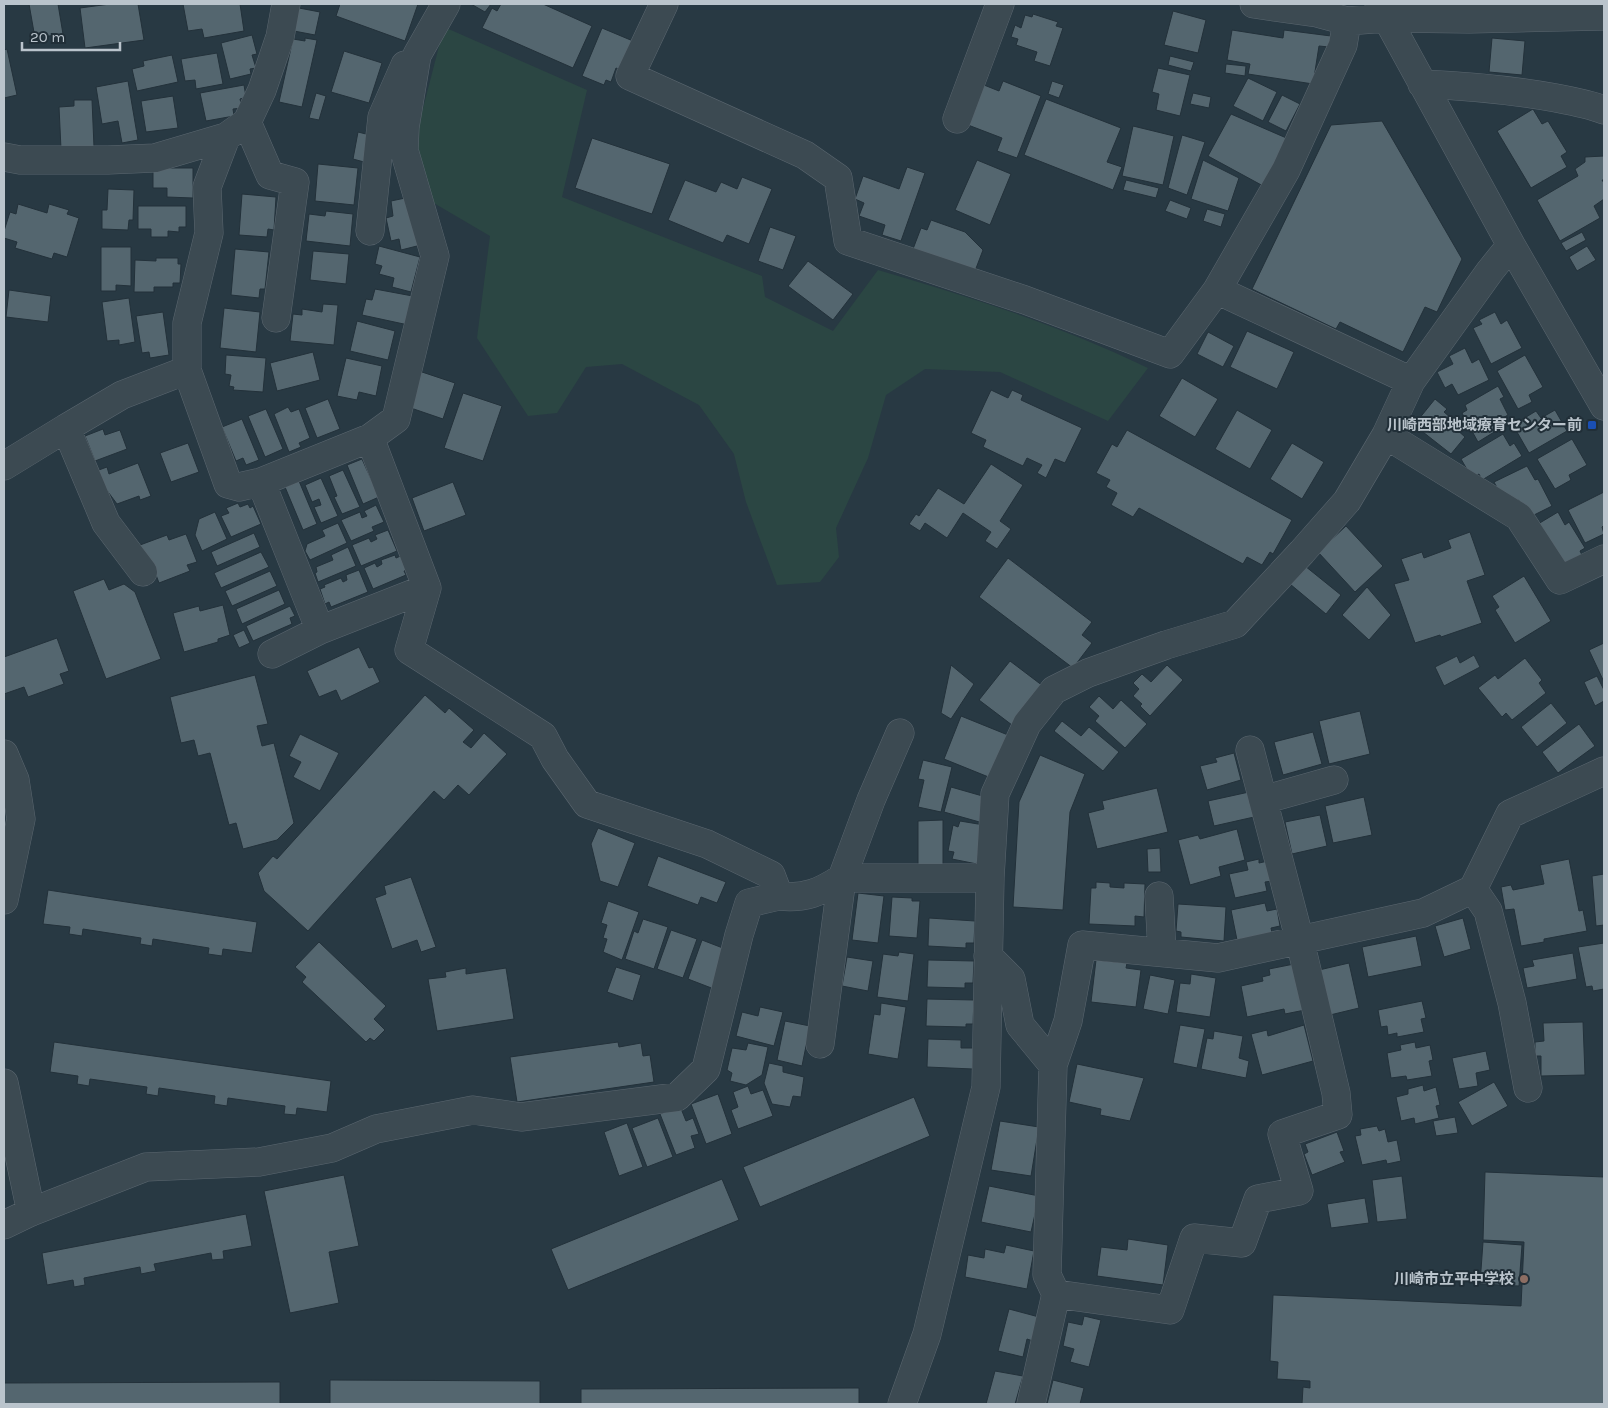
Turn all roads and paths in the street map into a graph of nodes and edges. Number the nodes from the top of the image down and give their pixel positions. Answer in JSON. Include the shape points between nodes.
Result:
{"nodes":[{"id":1,"x":286,"y":4,"type":"edge"},
{"id":2,"x":446,"y":4,"type":"edge"},
{"id":3,"x":664,"y":4,"type":"edge"},
{"id":4,"x":1000,"y":4,"type":"edge"},
{"id":5,"x":1254,"y":4,"type":"edge"},
{"id":6,"x":1383,"y":11,"type":"edge"},
{"id":7,"x":1604,"y":16,"type":"edge"},
{"id":8,"x":1348,"y":22,"type":"junction"},
{"id":9,"x":417,"y":55,"type":"junction"},
{"id":10,"x":1422,"y":84,"type":"junction"},
{"id":11,"x":1604,"y":110,"type":"edge"},
{"id":12,"x":957,"y":119,"type":"dead end"},
{"id":13,"x":237,"y":129,"type":"junction"},
{"id":14,"x":4,"y":157,"type":"edge"},
{"id":15,"x":370,"y":230,"type":"dead end"},
{"id":16,"x":1511,"y":244,"type":"junction"},
{"id":17,"x":1217,"y":290,"type":"junction"},
{"id":18,"x":276,"y":318,"type":"dead end"},
{"id":19,"x":187,"y":370,"type":"junction"},
{"id":20,"x":1411,"y":381,"type":"junction"},
{"id":21,"x":1604,"y":406,"type":"edge"},
{"id":22,"x":66,"y":428,"type":"junction"},
{"id":23,"x":1386,"y":435,"type":"junction"},
{"id":24,"x":370,"y":438,"type":"junction"},
{"id":25,"x":4,"y":466,"type":"edge"},
{"id":26,"x":261,"y":482,"type":"junction"},
{"id":27,"x":1604,"y":559,"type":"edge"},
{"id":28,"x":143,"y":572,"type":"dead end"},
{"id":29,"x":427,"y":588,"type":"junction"},
{"id":30,"x":320,"y":630,"type":"junction"},
{"id":31,"x":272,"y":654,"type":"dead end"},
{"id":32,"x":900,"y":733,"type":"dead end"},
{"id":33,"x":1250,"y":750,"type":"dead end"},
{"id":34,"x":4,"y":754,"type":"edge"},
{"id":35,"x":1604,"y":771,"type":"edge"},
{"id":36,"x":1334,"y":780,"type":"dead end"},
{"id":37,"x":1263,"y":800,"type":"junction"},
{"id":38,"x":842,"y":878,"type":"junction"},
{"id":39,"x":990,"y":878,"type":"junction"},
{"id":40,"x":1474,"y":889,"type":"junction"},
{"id":41,"x":780,"y":896,"type":"junction"},
{"id":42,"x":1159,"y":896,"type":"dead end"},
{"id":43,"x":4,"y":900,"type":"edge"},
{"id":44,"x":1300,"y":941,"type":"junction"},
{"id":45,"x":1162,"y":952,"type":"junction"},
{"id":46,"x":988,"y":956,"type":"junction"},
{"id":47,"x":820,"y":1044,"type":"dead end"},
{"id":48,"x":1053,"y":1065,"type":"junction"},
{"id":49,"x":4,"y":1083,"type":"edge"},
{"id":50,"x":1528,"y":1088,"type":"dead end"},
{"id":51,"x":31,"y":1212,"type":"junction"},
{"id":52,"x":4,"y":1225,"type":"edge"},
{"id":53,"x":1056,"y":1294,"type":"junction"},
{"id":54,"x":902,"y":1404,"type":"edge"},
{"id":55,"x":1031,"y":1404,"type":"edge"}],
"edges":[{"from":1,"to":13,"type":"street","via":[[280,37],[262,90]]},
{"from":2,"to":9,"type":"street"},
{"from":3,"to":17,"type":"street","via":[[630,76],[805,155],[838,178],[848,240],[1025,300],[1170,354]]},
{"from":4,"to":12,"type":"street"},
{"from":5,"to":8,"type":"street","via":[[1317,13]]},
{"from":6,"to":7,"type":"street","via":[[1459,19]]},
{"from":6,"to":8,"type":"street"},
{"from":6,"to":10,"type":"street"},
{"from":8,"to":17,"type":"street","via":[[1343,44],[1286,170]]},
{"from":9,"to":15,"type":"street","via":[[408,58],[382,117]]},
{"from":9,"to":24,"type":"street","via":[[404,150],[435,256],[396,420]]},
{"from":10,"to":11,"type":"street","via":[[1526,92]]},
{"from":10,"to":16,"type":"street"},
{"from":13,"to":14,"type":"street","via":[[155,158],[20,160]]},
{"from":13,"to":18,"type":"street","via":[[270,176],[295,182]]},
{"from":13,"to":19,"type":"street","via":[[207,187],[209,233],[187,323]]},
{"from":16,"to":20,"type":"street"},
{"from":16,"to":21,"type":"street"},
{"from":17,"to":20,"type":"street"},
{"from":19,"to":22,"type":"street","via":[[122,395]]},
{"from":19,"to":26,"type":"street","via":[[228,484],[239,487]]},
{"from":20,"to":23,"type":"street"},
{"from":22,"to":25,"type":"street"},
{"from":22,"to":28,"type":"street","via":[[106,523]]},
{"from":23,"to":27,"type":"street","via":[[1519,517],[1560,580]]},
{"from":23,"to":39,"type":"street","via":[[1347,501],[1234,624],[1088,673],[1054,690],[1027,724],[995,794]]},
{"from":24,"to":26,"type":"street"},
{"from":24,"to":29,"type":"street"},
{"from":26,"to":30,"type":"street"},
{"from":29,"to":30,"type":"street"},
{"from":29,"to":41,"type":"street","via":[[409,650],[543,736],[554,759],[587,804],[706,844],[771,875]]},
{"from":30,"to":31,"type":"street"},
{"from":32,"to":38,"type":"street"},
{"from":33,"to":37,"type":"street"},
{"from":34,"to":43,"type":"street","via":[[16,780],[21,819]]},
{"from":35,"to":40,"type":"street","via":[[1510,814]]},
{"from":36,"to":37,"type":"street"},
{"from":37,"to":44,"type":"street"},
{"from":38,"to":39,"type":"street"},
{"from":38,"to":41,"type":"street","via":[[822,891],[794,898]]},
{"from":38,"to":47,"type":"street"},
{"from":39,"to":46,"type":"street"},
{"from":40,"to":44,"type":"street","via":[[1423,913]]},
{"from":40,"to":50,"type":"street","via":[[1488,911],[1512,1003]]},
{"from":41,"to":51,"type":"street","via":[[748,903],[706,1069],[678,1097],[521,1117],[473,1110],[376,1129],[332,1148],[259,1162],[146,1167]]},
{"from":42,"to":45,"type":"street"},
{"from":44,"to":45,"type":"street","via":[[1218,958]]},
{"from":44,"to":53,"type":"street","via":[[1336,1093],[1338,1115],[1282,1134],[1299,1191],[1258,1199],[1242,1244],[1194,1238],[1170,1310]]},
{"from":45,"to":48,"type":"street","via":[[1082,944],[1068,1021]]},
{"from":46,"to":48,"type":"street","via":[[1011,979],[1020,1025]]},
{"from":46,"to":54,"type":"street","via":[[986,1087],[927,1334]]},
{"from":48,"to":53,"type":"street","via":[[1047,1274]]},
{"from":49,"to":51,"type":"street"},
{"from":51,"to":52,"type":"street"},
{"from":53,"to":55,"type":"street"}]}
